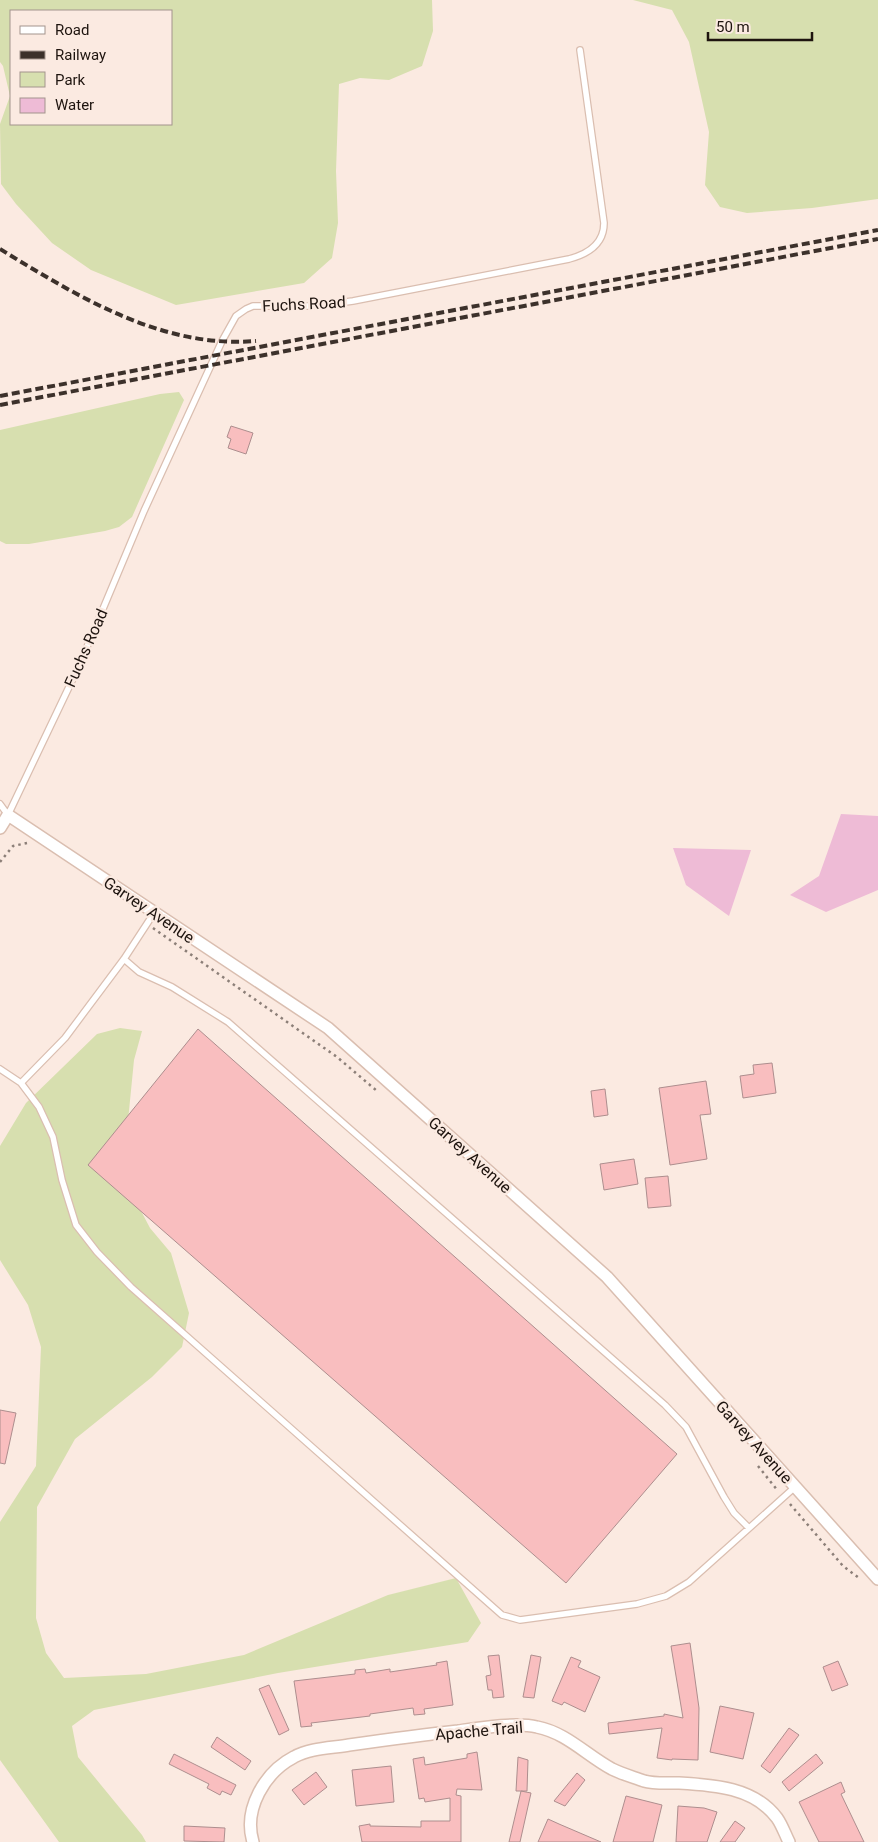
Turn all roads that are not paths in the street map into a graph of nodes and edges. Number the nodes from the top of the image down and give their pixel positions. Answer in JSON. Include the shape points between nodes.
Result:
{"nodes":[{"id":1,"x":580,"y":50,"type":"dead end"},
{"id":2,"x":0,"y":804,"type":"edge"},
{"id":3,"x":8,"y":816,"type":"junction"},
{"id":4,"x":0,"y":828,"type":"edge"},
{"id":5,"x":154,"y":913,"type":"junction"},
{"id":6,"x":124,"y":959,"type":"junction"},
{"id":7,"x":0,"y":1069,"type":"edge"},
{"id":8,"x":21,"y":1084,"type":"junction"},
{"id":9,"x":795,"y":1488,"type":"junction"},
{"id":10,"x":750,"y":1528,"type":"junction"},
{"id":11,"x":878,"y":1579,"type":"edge"},
{"id":12,"x":253,"y":1842,"type":"edge"},
{"id":13,"x":789,"y":1842,"type":"edge"}],
"edges":[{"from":1,"to":3,"type":"lane","name":"Fuchs Road","via":[[604,223],[598,244],[569,259],[353,301],[316,306],[252,306],[236,316],[215,355]]},
{"from":2,"to":3,"type":"lane"},
{"from":3,"to":4,"type":"street"},
{"from":3,"to":5,"type":"street","name":"Garvey Avenue"},
{"from":5,"to":6,"type":"lane"},
{"from":5,"to":9,"type":"street","name":"Garvey Avenue","via":[[328,1028],[607,1277]]},
{"from":6,"to":8,"type":"lane","via":[[64,1038]]},
{"from":6,"to":10,"type":"lane","via":[[139,972],[172,987],[228,1022],[666,1405],[686,1427],[734,1513]]},
{"from":7,"to":8,"type":"lane"},
{"from":8,"to":10,"type":"lane","via":[[39,1107],[53,1137],[76,1225],[97,1252],[131,1287],[502,1615],[520,1620],[638,1604],[666,1596],[689,1582]]},
{"from":9,"to":10,"type":"lane"},
{"from":9,"to":11,"type":"street","name":"Garvey Avenue"},
{"from":12,"to":13,"type":"street","name":"Apache Trail","via":[[250,1833],[252,1816],[265,1780],[295,1756],[364,1743],[490,1727],[535,1726],[565,1737],[613,1770],[646,1782],[711,1785],[749,1796],[778,1819]]}]}
